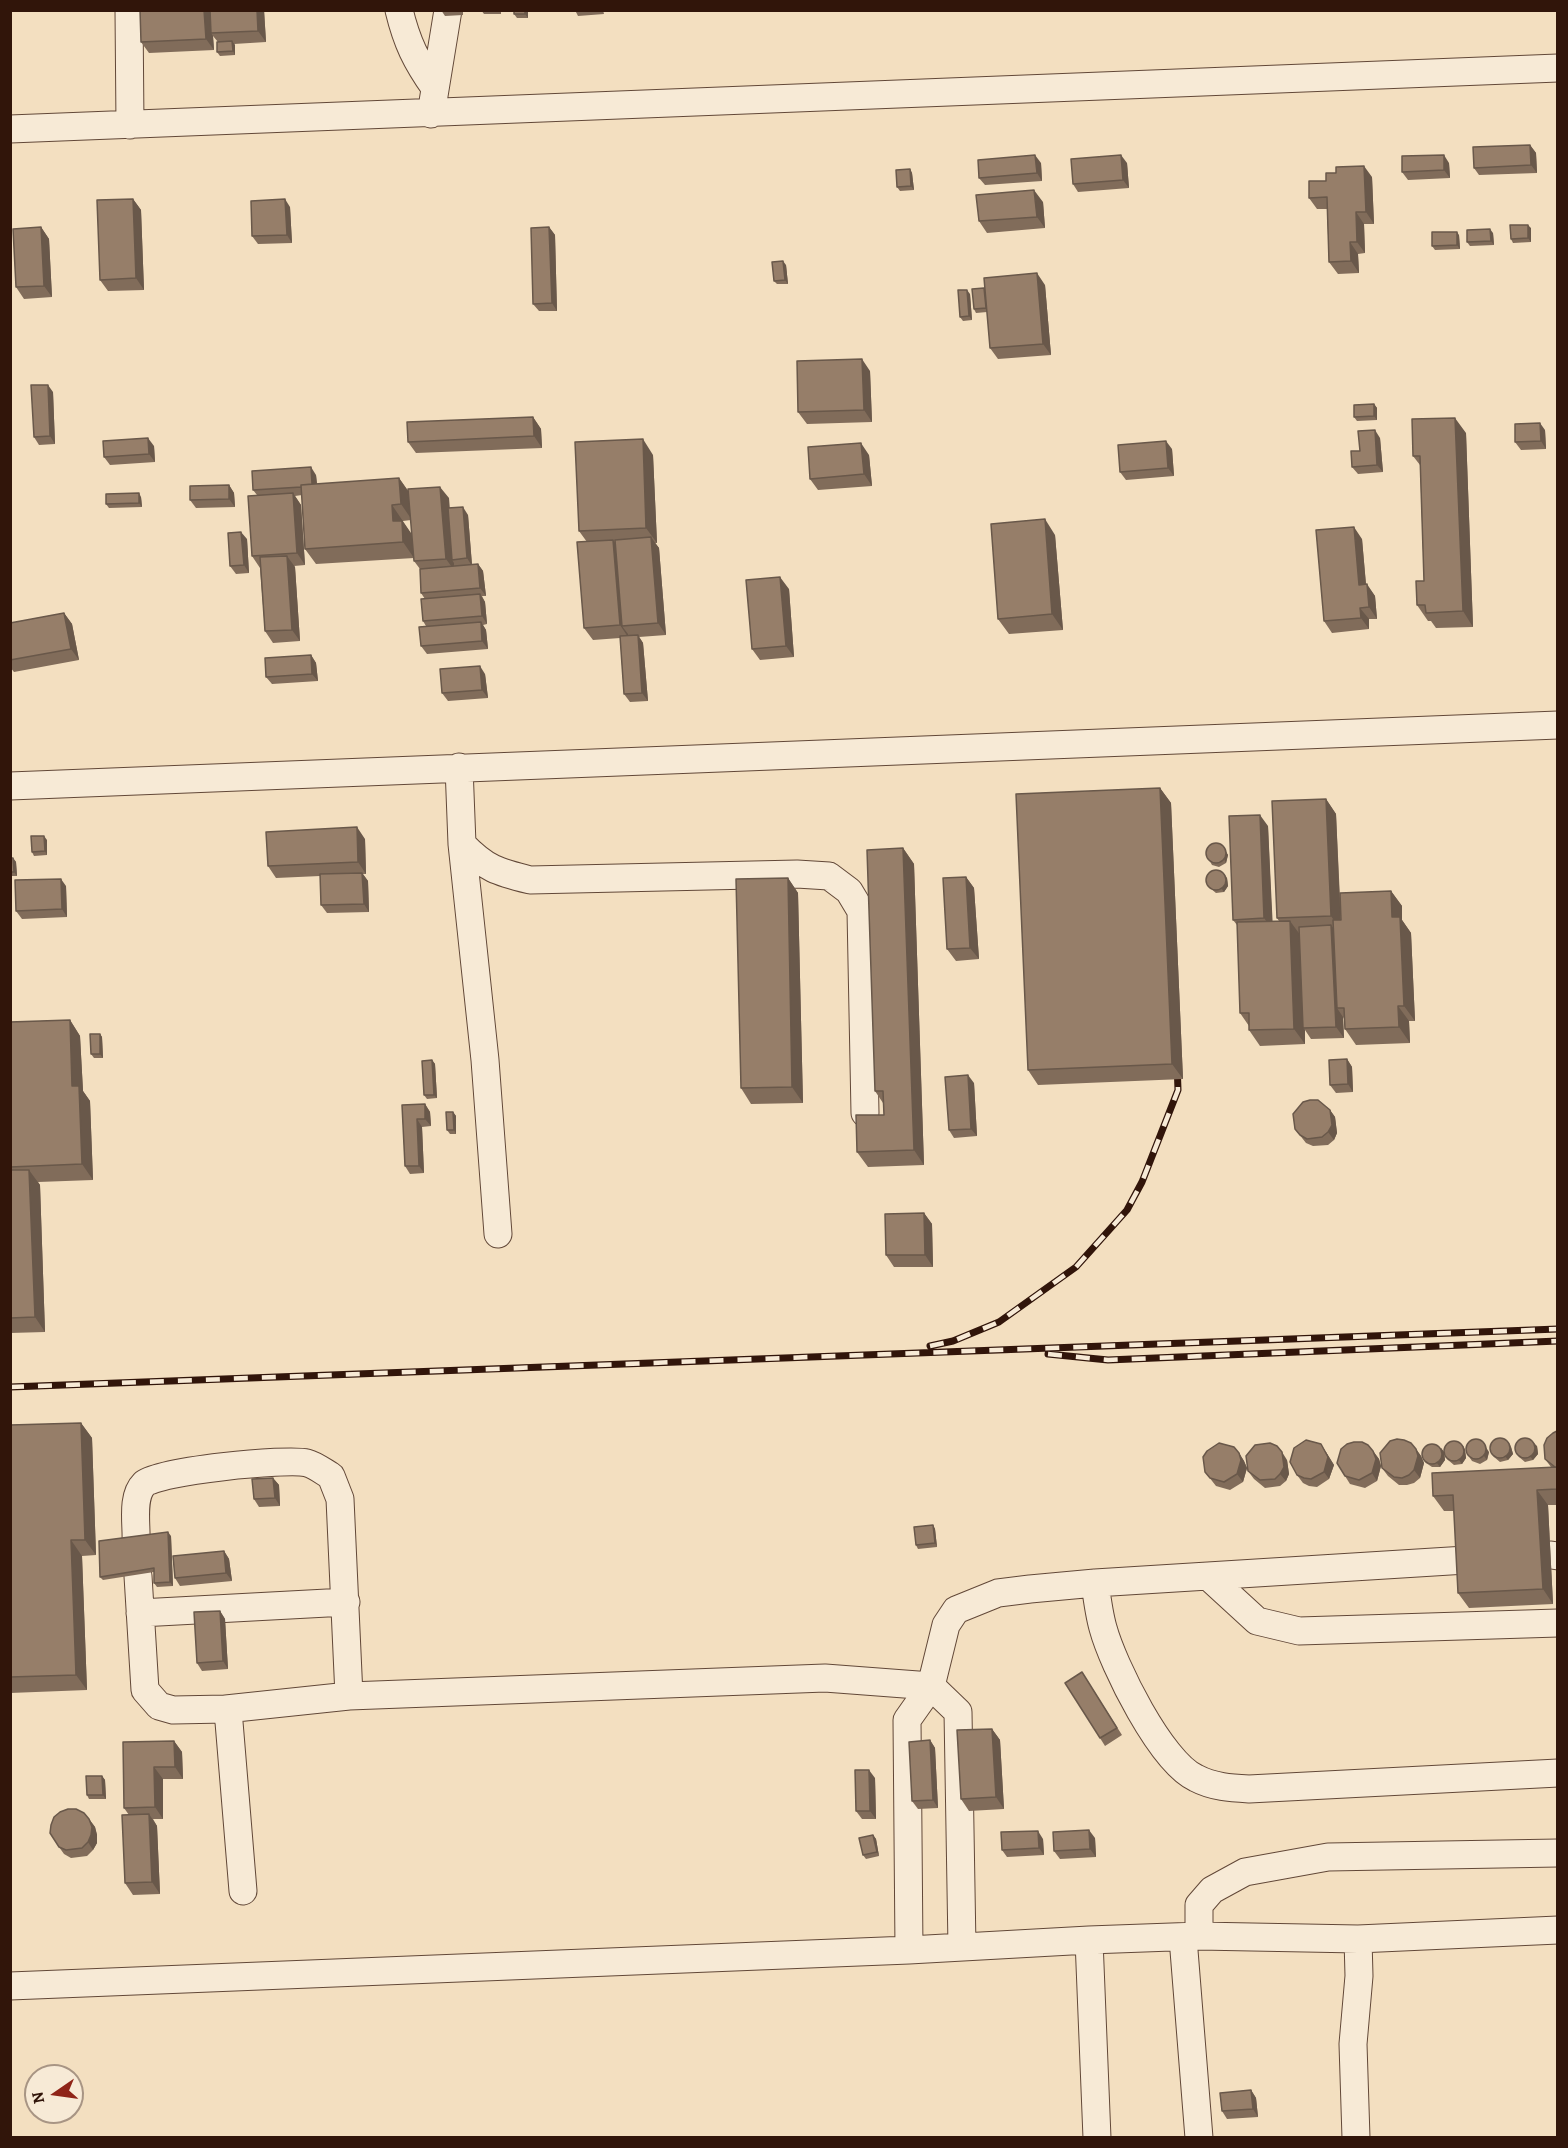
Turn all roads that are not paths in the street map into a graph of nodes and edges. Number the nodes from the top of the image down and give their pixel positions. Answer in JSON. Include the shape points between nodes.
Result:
{"nodes":[{"id":1,"x":129,"y":10,"type":"edge"},
{"id":2,"x":399,"y":10,"type":"edge"},
{"id":3,"x":448,"y":10,"type":"edge"},
{"id":4,"x":1557,"y":68,"type":"edge"},
{"id":5,"x":433,"y":101,"type":"junction"},
{"id":6,"x":130,"y":125,"type":"junction"},
{"id":7,"x":10,"y":129,"type":"edge"},
{"id":8,"x":1557,"y":725,"type":"edge"},
{"id":9,"x":459,"y":767,"type":"junction"},
{"id":10,"x":10,"y":786,"type":"edge"},
{"id":11,"x":462,"y":844,"type":"junction"},
{"id":12,"x":865,"y":1113,"type":"edge"},
{"id":13,"x":498,"y":1234,"type":"dead end"},
{"id":14,"x":136,"y":1541,"type":"edge"},
{"id":15,"x":1466,"y":1560,"type":"edge"},
{"id":16,"x":138,"y":1576,"type":"edge"},
{"id":17,"x":1209,"y":1577,"type":"junction"},
{"id":18,"x":1095,"y":1583,"type":"junction"},
{"id":19,"x":346,"y":1602,"type":"junction"},
{"id":20,"x":141,"y":1612,"type":"junction"},
{"id":21,"x":1557,"y":1623,"type":"edge"},
{"id":22,"x":931,"y":1686,"type":"junction"},
{"id":23,"x":349,"y":1696,"type":"junction"},
{"id":24,"x":226,"y":1709,"type":"junction"},
{"id":25,"x":1557,"y":1773,"type":"edge"},
{"id":26,"x":1557,"y":1853,"type":"edge"},
{"id":27,"x":243,"y":1891,"type":"dead end"},
{"id":28,"x":1557,"y":1930,"type":"edge"},
{"id":29,"x":1191,"y":1937,"type":"junction"},
{"id":30,"x":1358,"y":1939,"type":"junction"},
{"id":31,"x":1089,"y":1940,"type":"junction"},
{"id":32,"x":962,"y":1947,"type":"junction"},
{"id":33,"x":909,"y":1950,"type":"junction"},
{"id":34,"x":10,"y":1986,"type":"edge"},
{"id":35,"x":1097,"y":2138,"type":"edge"},
{"id":36,"x":1199,"y":2138,"type":"edge"},
{"id":37,"x":1356,"y":2138,"type":"edge"}],
"edges":[{"from":1,"to":6,"type":"street"},
{"from":2,"to":5,"type":"street","via":[[404,32]]},
{"from":3,"to":5,"type":"street"},
{"from":4,"to":5,"type":"street"},
{"from":5,"to":6,"type":"street"},
{"from":6,"to":7,"type":"street"},
{"from":8,"to":9,"type":"street"},
{"from":9,"to":10,"type":"street"},
{"from":9,"to":11,"type":"street"},
{"from":11,"to":12,"type":"street","via":[[478,861],[530,880],[829,876],[849,891],[861,911]]},
{"from":11,"to":13,"type":"street","via":[[485,1060]]},
{"from":14,"to":19,"type":"street","via":[[137,1496],[145,1483],[165,1476],[263,1462],[308,1463],[331,1476],[340,1499]]},
{"from":15,"to":17,"type":"street"},
{"from":16,"to":20,"type":"street"},
{"from":17,"to":18,"type":"street"},
{"from":17,"to":21,"type":"street","via":[[1257,1621],[1299,1631]]},
{"from":18,"to":22,"type":"street","via":[[998,1593],[956,1610],[946,1625]]},
{"from":18,"to":25,"type":"street","via":[[1103,1629],[1134,1700],[1158,1741],[1194,1778],[1221,1787],[1250,1790]]},
{"from":19,"to":20,"type":"street"},
{"from":19,"to":23,"type":"street"},
{"from":20,"to":24,"type":"street","via":[[145,1690],[159,1706],[173,1710]]},
{"from":22,"to":23,"type":"street","via":[[825,1678]]},
{"from":22,"to":32,"type":"street","via":[[958,1712]]},
{"from":22,"to":33,"type":"street","via":[[907,1720]]},
{"from":23,"to":24,"type":"street"},
{"from":24,"to":27,"type":"street"},
{"from":26,"to":29,"type":"street","via":[[1328,1857],[1245,1872],[1212,1890],[1199,1905]]},
{"from":28,"to":30,"type":"street"},
{"from":29,"to":30,"type":"street"},
{"from":29,"to":31,"type":"street"},
{"from":29,"to":36,"type":"street"},
{"from":30,"to":37,"type":"street","via":[[1353,2044]]},
{"from":31,"to":32,"type":"street"},
{"from":31,"to":35,"type":"street"},
{"from":32,"to":33,"type":"street"},
{"from":33,"to":34,"type":"street"}]}
